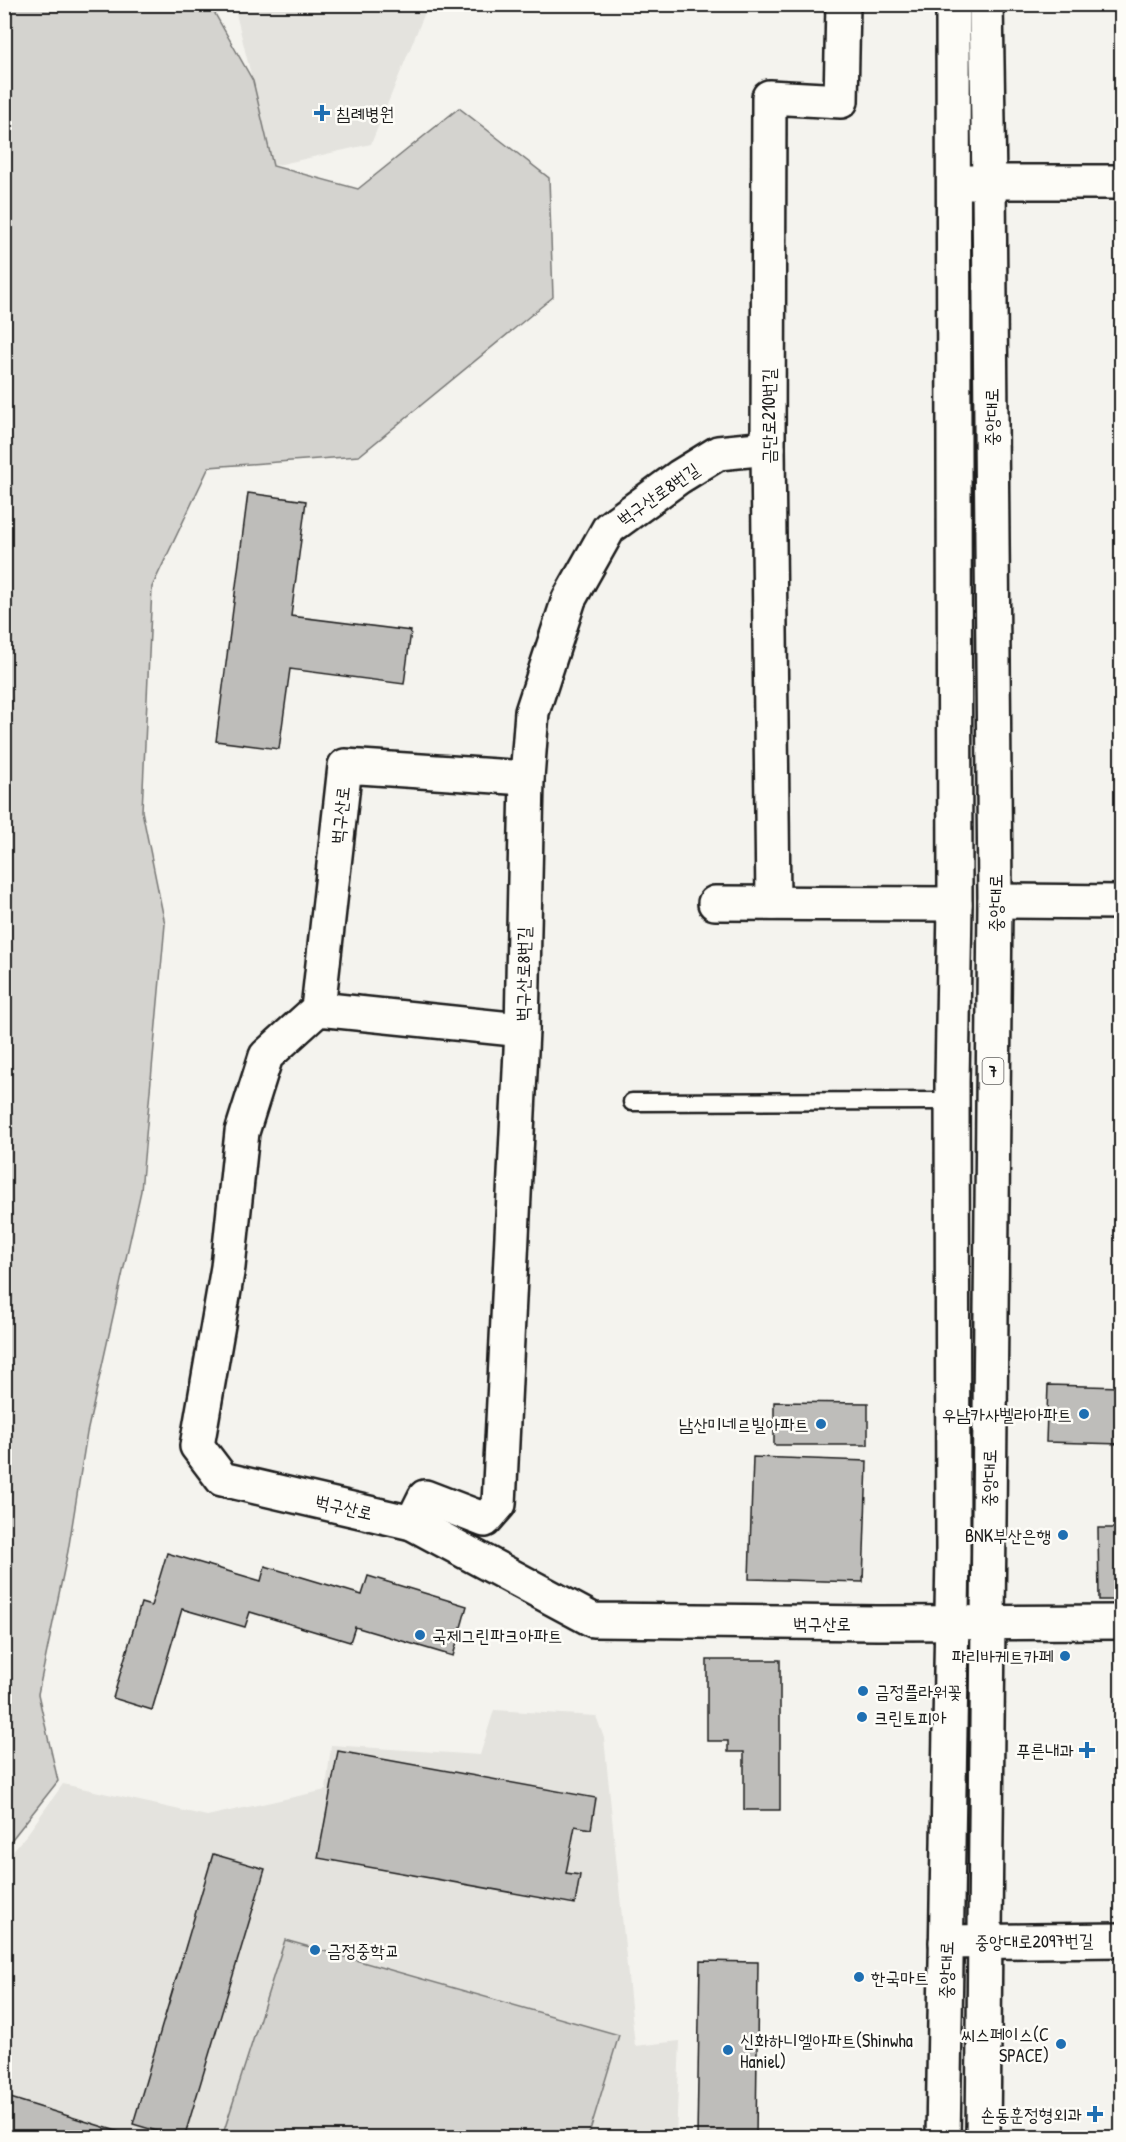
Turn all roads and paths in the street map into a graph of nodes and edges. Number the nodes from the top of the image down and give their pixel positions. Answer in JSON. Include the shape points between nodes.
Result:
{"nodes":[{"id":1,"x":843,"y":4,"type":"edge"},
{"id":2,"x":953,"y":4,"type":"edge"},
{"id":3,"x":986,"y":4,"type":"edge"},
{"id":4,"x":954,"y":182,"type":"junction"},
{"id":5,"x":989,"y":182,"type":"junction"},
{"id":6,"x":1122,"y":182,"type":"edge"},
{"id":7,"x":768,"y":448,"type":"junction"},
{"id":8,"x":527,"y":778,"type":"junction"},
{"id":9,"x":995,"y":901,"type":"junction"},
{"id":10,"x":1122,"y":902,"type":"edge"},
{"id":11,"x":715,"y":903,"type":"dead end"},
{"id":12,"x":773,"y":903,"type":"junction"},
{"id":13,"x":955,"y":904,"type":"junction"},
{"id":14,"x":318,"y":1010,"type":"junction"},
{"id":15,"x":522,"y":1030,"type":"junction"},
{"id":16,"x":632,"y":1101,"type":"dead end"},
{"id":17,"x":952,"y":1101,"type":"junction"},
{"id":18,"x":412,"y":1523,"type":"junction"},
{"id":19,"x":1122,"y":1622,"type":"edge"},
{"id":20,"x":952,"y":1623,"type":"junction"},
{"id":21,"x":988,"y":1623,"type":"junction"},
{"id":22,"x":1122,"y":1940,"type":"edge"},
{"id":23,"x":985,"y":1941,"type":"junction"},
{"id":24,"x":946,"y":1942,"type":"junction"},
{"id":25,"x":943,"y":2138,"type":"edge"},
{"id":26,"x":983,"y":2138,"type":"edge"}],
"edges":[{"from":1,"to":7,"type":"street","name":"금단로210번길","via":[[841,101],[769,97]]},
{"from":2,"to":4,"type":"street","name":"중앙대로"},
{"from":3,"to":5,"type":"street","name":"중앙대로","number":"7"},
{"from":4,"to":5,"type":"street"},
{"from":4,"to":13,"type":"street","name":"중앙대로"},
{"from":5,"to":6,"type":"street"},
{"from":5,"to":9,"type":"street","name":"중앙대로","number":"7"},
{"from":7,"to":8,"type":"street","name":"벅구산로8번길","via":[[718,453],[609,528],[569,599],[532,712]]},
{"from":7,"to":12,"type":"street","name":"금단로210번길"},
{"from":8,"to":14,"type":"street","name":"벅구산로","via":[[345,765]]},
{"from":8,"to":15,"type":"street","name":"벅구산로8번길"},
{"from":9,"to":10,"type":"street"},
{"from":9,"to":21,"type":"street","name":"중앙대로","number":"7"},
{"from":11,"to":12,"type":"street"},
{"from":12,"to":13,"type":"street"},
{"from":13,"to":17,"type":"street","name":"중앙대로"},
{"from":14,"to":15,"type":"street"},
{"from":14,"to":18,"type":"street","name":"벅구산로","via":[[266,1056],[242,1132],[228,1267],[197,1446],[222,1479]]},
{"from":15,"to":18,"type":"street","name":"벅구산로8번길","via":[[499,1504],[485,1520],[425,1497]]},
{"from":16,"to":17,"type":"lane"},
{"from":17,"to":20,"type":"street","name":"중앙대로"},
{"from":18,"to":20,"type":"street","name":"벅구산로","via":[[593,1620]]},
{"from":19,"to":21,"type":"street"},
{"from":20,"to":21,"type":"street"},
{"from":20,"to":24,"type":"street","name":"중앙대로"},
{"from":21,"to":23,"type":"street","name":"중앙대로","number":"7"},
{"from":22,"to":23,"type":"street","name":"중앙대로2097번길"},
{"from":23,"to":24,"type":"street","name":"중앙대로2097번길"},
{"from":23,"to":26,"type":"street","name":"중앙대로","number":"7"},
{"from":24,"to":25,"type":"street","name":"중앙대로"}]}
